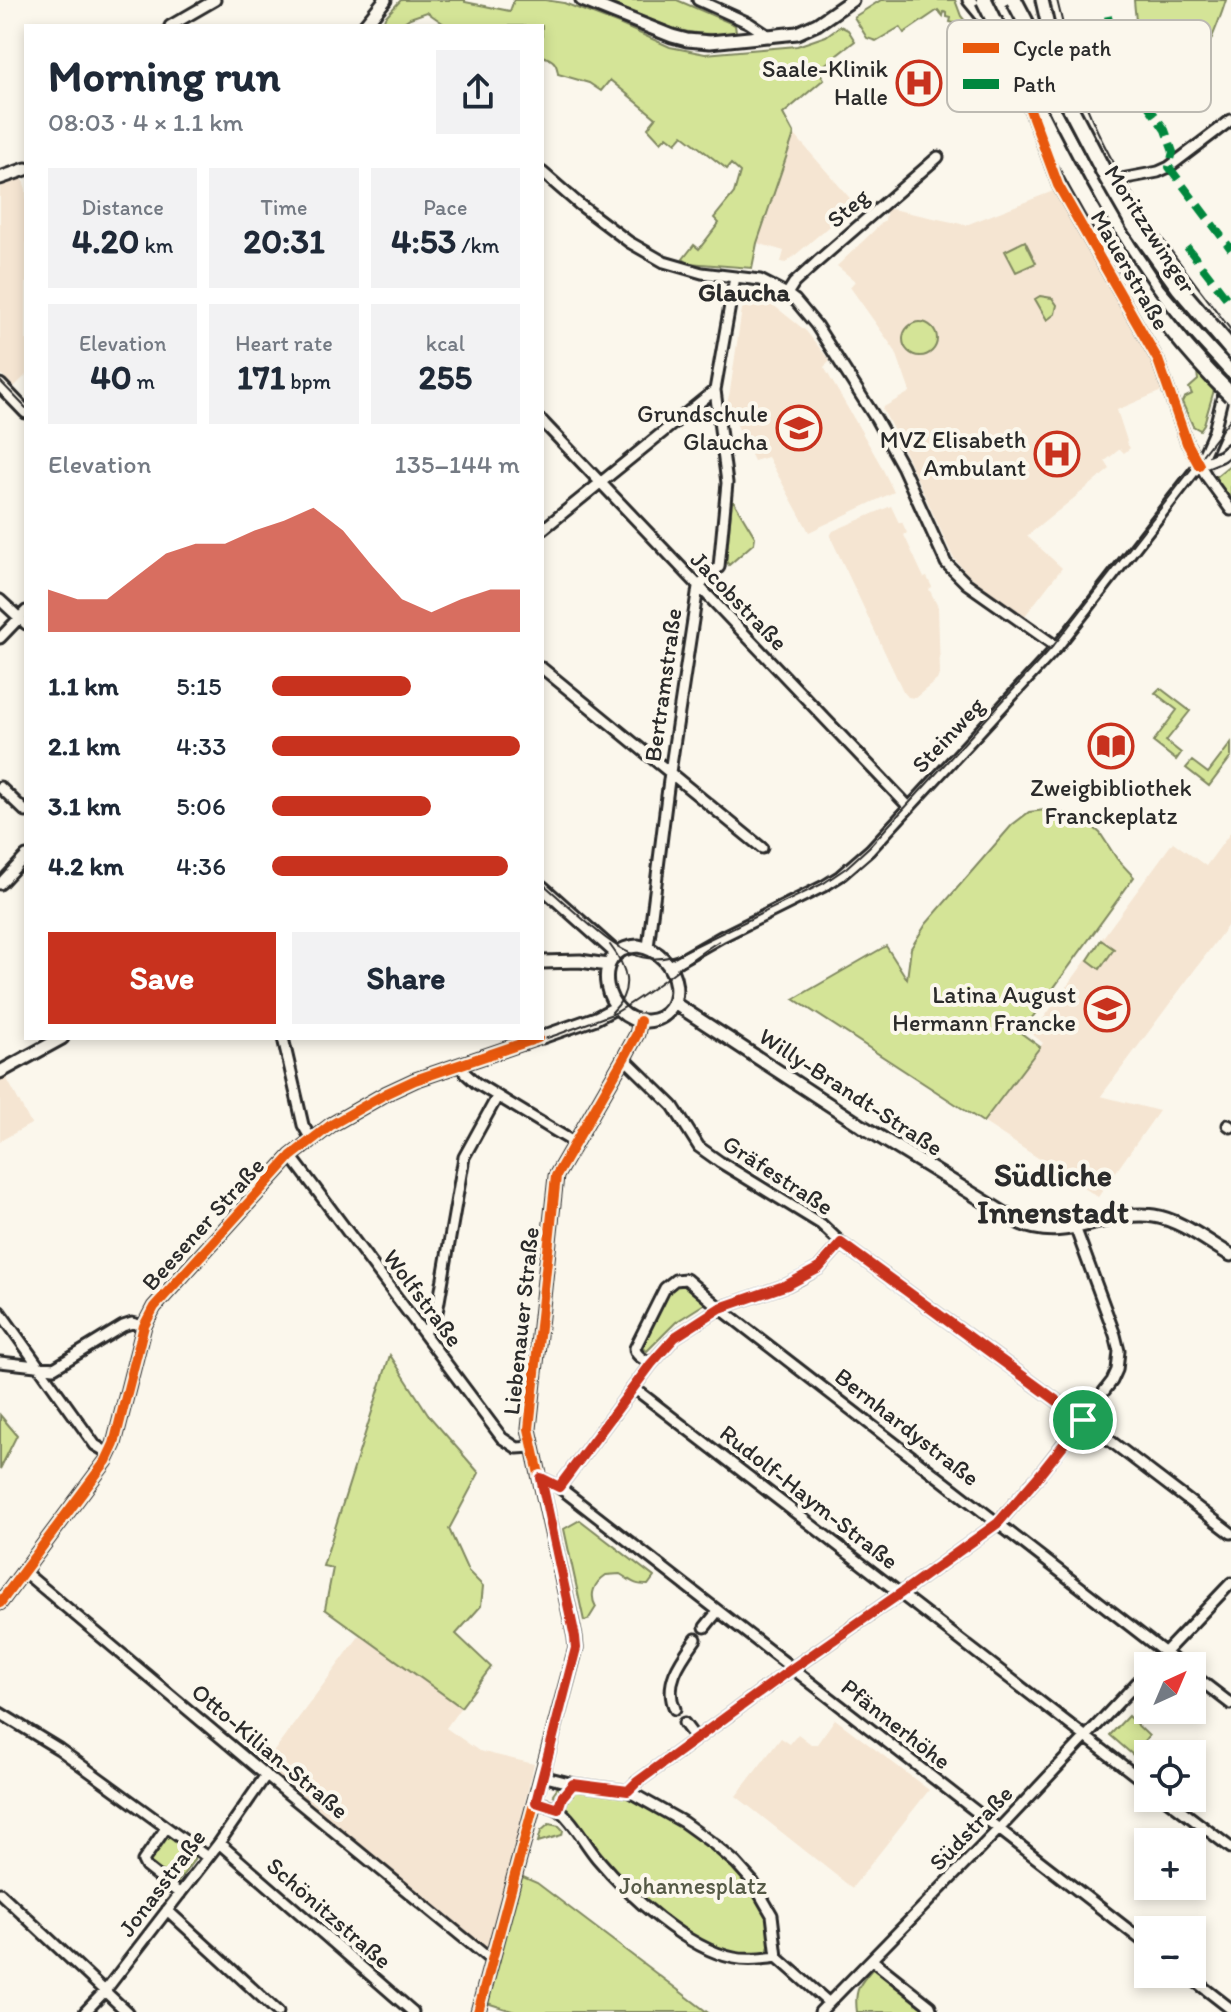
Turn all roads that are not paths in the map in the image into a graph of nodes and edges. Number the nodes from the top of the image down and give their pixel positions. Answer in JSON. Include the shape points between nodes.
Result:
{"nodes":[{"id":1,"x":215,"y":0,"type":"edge"},
{"id":2,"x":582,"y":0,"type":"edge"},
{"id":3,"x":698,"y":0,"type":"edge"},
{"id":4,"x":852,"y":0,"type":"edge"},
{"id":5,"x":969,"y":0,"type":"edge"},
{"id":6,"x":984,"y":0,"type":"edge"},
{"id":7,"x":1014,"y":0,"type":"edge"},
{"id":8,"x":1042,"y":0,"type":"edge"},
{"id":9,"x":378,"y":3,"type":"edge"},
{"id":10,"x":598,"y":3,"type":"edge"},
{"id":11,"x":985,"y":20,"type":"edge"},
{"id":12,"x":994,"y":20,"type":"edge"},
{"id":13,"x":1024,"y":20,"type":"edge"},
{"id":14,"x":1047,"y":20,"type":"edge"},
{"id":15,"x":173,"y":24,"type":"edge"},
{"id":16,"x":365,"y":24,"type":"edge"},
{"id":17,"x":770,"y":37,"type":"junction"},
{"id":18,"x":1031,"y":112,"type":"edge"},
{"id":19,"x":1039,"y":112,"type":"edge"},
{"id":20,"x":1054,"y":112,"type":"edge"},
{"id":21,"x":1073,"y":112,"type":"edge"},
{"id":22,"x":1231,"y":120,"type":"edge"},
{"id":23,"x":938,"y":157,"type":"dead end"},
{"id":24,"x":24,"y":170,"type":"edge"},
{"id":25,"x":544,"y":175,"type":"edge"},
{"id":26,"x":0,"y":178,"type":"edge"},
{"id":27,"x":1098,"y":193,"type":"junction"},
{"id":28,"x":735,"y":277,"type":"junction"},
{"id":29,"x":787,"y":294,"type":"junction"},
{"id":30,"x":1231,"y":349,"type":"edge"},
{"id":31,"x":1227,"y":368,"type":"edge"},
{"id":32,"x":0,"y":385,"type":"edge"},
{"id":33,"x":1231,"y":386,"type":"edge"},
{"id":34,"x":715,"y":390,"type":"junction"},
{"id":35,"x":1231,"y":395,"type":"edge"},
{"id":36,"x":24,"y":410,"type":"edge"},
{"id":37,"x":544,"y":423,"type":"edge"},
{"id":38,"x":1231,"y":448,"type":"edge"},
{"id":39,"x":1199,"y":465,"type":"junction"},
{"id":40,"x":600,"y":483,"type":"junction"},
{"id":41,"x":1231,"y":510,"type":"edge"},
{"id":42,"x":544,"y":528,"type":"edge"},
{"id":43,"x":698,"y":587,"type":"junction"},
{"id":44,"x":0,"y":600,"type":"edge"},
{"id":45,"x":24,"y":618,"type":"edge"},
{"id":46,"x":0,"y":638,"type":"edge"},
{"id":47,"x":1057,"y":647,"type":"junction"},
{"id":48,"x":544,"y":670,"type":"edge"},
{"id":49,"x":670,"y":772,"type":"junction"},
{"id":50,"x":0,"y":787,"type":"edge"},
{"id":51,"x":909,"y":807,"type":"junction"},
{"id":52,"x":24,"y":810,"type":"edge"},
{"id":53,"x":762,"y":848,"type":"dead end"},
{"id":54,"x":24,"y":858,"type":"edge"},
{"id":55,"x":0,"y":884,"type":"edge"},
{"id":56,"x":544,"y":889,"type":"edge"},
{"id":57,"x":648,"y":947,"type":"junction"},
{"id":58,"x":616,"y":953,"type":"junction"},
{"id":59,"x":544,"y":962,"type":"edge"},
{"id":60,"x":608,"y":965,"type":"junction"},
{"id":61,"x":670,"y":966,"type":"junction"},
{"id":62,"x":674,"y":1003,"type":"junction"},
{"id":63,"x":617,"y":1007,"type":"junction"},
{"id":64,"x":640,"y":1021,"type":"junction"},
{"id":65,"x":544,"y":1036,"type":"edge"},
{"id":66,"x":58,"y":1040,"type":"edge"},
{"id":67,"x":283,"y":1040,"type":"edge"},
{"id":68,"x":532,"y":1040,"type":"edge"},
{"id":69,"x":624,"y":1058,"type":"junction"},
{"id":70,"x":461,"y":1065,"type":"junction"},
{"id":71,"x":0,"y":1072,"type":"edge"},
{"id":72,"x":497,"y":1097,"type":"junction"},
{"id":73,"x":311,"y":1139,"type":"junction"},
{"id":74,"x":575,"y":1143,"type":"junction"},
{"id":75,"x":291,"y":1156,"type":"junction"},
{"id":76,"x":1075,"y":1227,"type":"junction"},
{"id":77,"x":841,"y":1243,"type":"junction"},
{"id":78,"x":1231,"y":1255,"type":"edge"},
{"id":79,"x":720,"y":1308,"type":"junction"},
{"id":80,"x":0,"y":1312,"type":"edge"},
{"id":81,"x":144,"y":1326,"type":"junction"},
{"id":82,"x":424,"y":1332,"type":"junction"},
{"id":83,"x":0,"y":1362,"type":"edge"},
{"id":84,"x":651,"y":1364,"type":"junction"},
{"id":85,"x":38,"y":1366,"type":"junction"},
{"id":86,"x":634,"y":1388,"type":"junction"},
{"id":87,"x":1083,"y":1420,"type":"junction"},
{"id":88,"x":532,"y":1447,"type":"junction"},
{"id":89,"x":110,"y":1454,"type":"junction"},
{"id":90,"x":541,"y":1478,"type":"junction"},
{"id":91,"x":559,"y":1487,"type":"junction"},
{"id":92,"x":998,"y":1523,"type":"junction"},
{"id":93,"x":1231,"y":1533,"type":"edge"},
{"id":94,"x":23,"y":1571,"type":"junction"},
{"id":95,"x":1231,"y":1583,"type":"edge"},
{"id":96,"x":901,"y":1593,"type":"junction"},
{"id":97,"x":0,"y":1603,"type":"edge"},
{"id":98,"x":718,"y":1611,"type":"junction"},
{"id":99,"x":705,"y":1627,"type":"dead end"},
{"id":100,"x":696,"y":1639,"type":"dead end"},
{"id":101,"x":1164,"y":1652,"type":"edge"},
{"id":102,"x":1166,"y":1652,"type":"edge"},
{"id":103,"x":793,"y":1668,"type":"junction"},
{"id":104,"x":1206,"y":1685,"type":"edge"},
{"id":105,"x":1134,"y":1686,"type":"edge"},
{"id":106,"x":1231,"y":1704,"type":"edge"},
{"id":107,"x":675,"y":1709,"type":"dead end"},
{"id":108,"x":0,"y":1713,"type":"edge"},
{"id":109,"x":684,"y":1723,"type":"dead end"},
{"id":110,"x":1085,"y":1737,"type":"junction"},
{"id":111,"x":696,"y":1739,"type":"junction"},
{"id":112,"x":1134,"y":1774,"type":"edge"},
{"id":113,"x":266,"y":1775,"type":"junction"},
{"id":114,"x":542,"y":1776,"type":"junction"},
{"id":115,"x":573,"y":1784,"type":"junction"},
{"id":116,"x":628,"y":1791,"type":"junction"},
{"id":117,"x":536,"y":1802,"type":"junction"},
{"id":118,"x":558,"y":1809,"type":"junction"},
{"id":119,"x":1183,"y":1812,"type":"edge"},
{"id":120,"x":166,"y":1828,"type":"junction"},
{"id":121,"x":998,"y":1830,"type":"junction"},
{"id":122,"x":219,"y":1843,"type":"junction"},
{"id":123,"x":1231,"y":1848,"type":"edge"},
{"id":124,"x":207,"y":1857,"type":"junction"},
{"id":125,"x":0,"y":1893,"type":"edge"},
{"id":126,"x":180,"y":1894,"type":"junction"},
{"id":127,"x":167,"y":1910,"type":"junction"},
{"id":128,"x":1134,"y":1934,"type":"edge"},
{"id":129,"x":777,"y":1957,"type":"junction"},
{"id":130,"x":872,"y":1960,"type":"junction"},
{"id":131,"x":492,"y":1961,"type":"junction"},
{"id":132,"x":1204,"y":1988,"type":"edge"},
{"id":133,"x":105,"y":1991,"type":"junction"},
{"id":134,"x":829,"y":2003,"type":"junction"},
{"id":135,"x":1231,"y":2009,"type":"edge"},
{"id":136,"x":85,"y":2012,"type":"edge"},
{"id":137,"x":127,"y":2012,"type":"edge"},
{"id":138,"x":278,"y":2012,"type":"edge"},
{"id":139,"x":413,"y":2012,"type":"edge"},
{"id":140,"x":478,"y":2012,"type":"edge"},
{"id":141,"x":820,"y":2012,"type":"edge"},
{"id":142,"x":932,"y":2012,"type":"edge"}],
"edges":[{"from":1,"to":15,"type":"street"},
{"from":2,"to":10,"type":"street"},
{"from":3,"to":17,"type":"street"},
{"from":4,"to":17,"type":"street","via":[[807,30]]},
{"from":5,"to":11,"type":"street","name":"Moritzzwinger"},
{"from":6,"to":12,"type":"main road","bridge":true},
{"from":7,"to":13,"type":"main road","bridge":true},
{"from":8,"to":14,"type":"street","name":"Moritzzwinger"},
{"from":9,"to":16,"type":"street"},
{"from":10,"to":17,"type":"street","via":[[687,40]]},
{"from":18,"to":39,"type":"street","name":"Mauerstraße","via":[[1058,185],[1158,360]]},
{"from":19,"to":35,"type":"main road","bridge":true,"via":[[1089,209],[1140,288]]},
{"from":20,"to":27,"type":"street","name":"Moritzzwinger"},
{"from":21,"to":30,"type":"main road","bridge":true,"via":[[1134,225]]},
{"from":22,"to":27,"type":"street","via":[[1169,167],[1121,179]]},
{"from":23,"to":29,"type":"street","name":"Steg"},
{"from":24,"to":26,"type":"street"},
{"from":25,"to":28,"type":"street","via":[[645,253],[671,265]]},
{"from":27,"to":31,"type":"street","name":"Moritzzwinger","via":[[1158,289]]},
{"from":28,"to":29,"type":"street","via":[[760,280]]},
{"from":28,"to":34,"type":"street","name":"Bertramstraße"},
{"from":29,"to":47,"type":"street","via":[[816,325],[876,419],[946,563]]},
{"from":32,"to":36,"type":"street"},
{"from":33,"to":39,"type":"street"},
{"from":34,"to":40,"type":"street"},
{"from":34,"to":43,"type":"street","name":"Bertramstraße","via":[[727,483],[724,524],[719,567]]},
{"from":37,"to":40,"type":"street","name":"Jacobstraße"},
{"from":38,"to":39,"type":"street"},
{"from":39,"to":41,"type":"street"},
{"from":39,"to":47,"type":"street","name":"Steinweg"},
{"from":40,"to":42,"type":"street"},
{"from":40,"to":43,"type":"street","name":"Jacobstraße"},
{"from":43,"to":49,"type":"street","name":"Bertramstraße"},
{"from":43,"to":51,"type":"street","name":"Jacobstraße"},
{"from":44,"to":45,"type":"street"},
{"from":45,"to":46,"type":"street"},
{"from":47,"to":51,"type":"street","name":"Steinweg"},
{"from":48,"to":49,"type":"street"},
{"from":49,"to":53,"type":"street"},
{"from":49,"to":57,"type":"street","name":"Bertramstraße"},
{"from":50,"to":52,"type":"street"},
{"from":51,"to":61,"type":"street","name":"Steinweg","via":[[840,876]]},
{"from":54,"to":55,"type":"street"},
{"from":56,"to":58,"type":"street"},
{"from":57,"to":58,"type":"street"},
{"from":57,"to":61,"type":"street"},
{"from":58,"to":60,"type":"street"},
{"from":59,"to":60,"type":"street"},
{"from":60,"to":63,"type":"street","via":[[607,985]]},
{"from":61,"to":62,"type":"street"},
{"from":62,"to":64,"type":"street","via":[[664,1016]]},
{"from":62,"to":76,"type":"street","name":"Willy-Brandt-Straße","via":[[1020,1223],[1047,1231]]},
{"from":63,"to":64,"type":"street"},
{"from":63,"to":65,"type":"street","name":"Beesener Straße"},
{"from":64,"to":69,"type":"street","name":"Liebenauer Straße"},
{"from":66,"to":71,"type":"street"},
{"from":67,"to":73,"type":"street"},
{"from":68,"to":70,"type":"street","name":"Beesener Straße"},
{"from":69,"to":74,"type":"street","name":"Liebenauer Straße"},
{"from":69,"to":77,"type":"street","name":"Gräfestraße","via":[[673,1106],[699,1147],[821,1224]]},
{"from":70,"to":72,"type":"street","via":[[468,1077]]},
{"from":70,"to":73,"type":"street","name":"Beesener Straße","via":[[387,1093]]},
{"from":72,"to":74,"type":"street"},
{"from":72,"to":82,"type":"street","via":[[464,1157],[436,1316]]},
{"from":73,"to":75,"type":"street","name":"Beesener Straße"},
{"from":74,"to":88,"type":"street","name":"Liebenauer Straße","via":[[556,1176],[529,1429]]},
{"from":75,"to":81,"type":"street","name":"Beesener Straße","via":[[154,1307]]},
{"from":75,"to":82,"type":"street","name":"Wolfstraße"},
{"from":76,"to":78,"type":"street","name":"Willy-Brandt-Straße","via":[[1122,1216],[1153,1216]]},
{"from":76,"to":87,"type":"street","via":[[1119,1351],[1112,1381]]},
{"from":77,"to":79,"type":"street","via":[[819,1268],[801,1278]]},
{"from":77,"to":87,"type":"street","name":"Gräfestraße"},
{"from":79,"to":84,"type":"street","via":[[675,1337]]},
{"from":79,"to":84,"type":"street","name":"Bernhardystraße","via":[[686,1279],[671,1282],[635,1348]]},
{"from":79,"to":92,"type":"street","name":"Bernhardystraße"},
{"from":80,"to":85,"type":"street"},
{"from":81,"to":85,"type":"street","via":[[123,1326],[54,1368]]},
{"from":81,"to":89,"type":"street","name":"Beesener Straße"},
{"from":82,"to":88,"type":"street","name":"Wolfstraße","via":[[502,1438],[517,1448]]},
{"from":83,"to":85,"type":"street"},
{"from":84,"to":86,"type":"street"},
{"from":85,"to":89,"type":"street","via":[[95,1445]]},
{"from":86,"to":91,"type":"street"},
{"from":86,"to":96,"type":"street","name":"Rudolf-Haym-Straße"},
{"from":87,"to":92,"type":"street"},
{"from":87,"to":93,"type":"street","name":"Gräfestraße"},
{"from":88,"to":90,"type":"street","name":"Liebenauer Straße"},
{"from":89,"to":94,"type":"street","name":"Beesener Straße"},
{"from":90,"to":91,"type":"street","name":"Pfännerhöhe"},
{"from":90,"to":114,"type":"street","name":"Liebenauer Straße","via":[[576,1648]]},
{"from":91,"to":98,"type":"street","name":"Pfännerhöhe"},
{"from":92,"to":96,"type":"street"},
{"from":92,"to":101,"type":"street","name":"Bernhardystraße"},
{"from":94,"to":97,"type":"street","name":"Beesener Straße"},
{"from":94,"to":113,"type":"street","name":"Otto-Kilian-Straße"},
{"from":95,"to":102,"type":"street"},
{"from":96,"to":103,"type":"street"},
{"from":96,"to":110,"type":"street","name":"Rudolf-Haym-Straße"},
{"from":98,"to":99,"type":"street"},
{"from":98,"to":103,"type":"street","name":"Pfännerhöhe"},
{"from":100,"to":107,"type":"street","via":[[670,1686]]},
{"from":103,"to":111,"type":"street"},
{"from":103,"to":121,"type":"street","name":"Pfännerhöhe"},
{"from":104,"to":106,"type":"street"},
{"from":105,"to":110,"type":"street","name":"Südstraße"},
{"from":108,"to":120,"type":"street","via":[[59,1749]]},
{"from":109,"to":111,"type":"street"},
{"from":110,"to":112,"type":"street","name":"Rudolf-Haym-Straße"},
{"from":110,"to":121,"type":"street","name":"Südstraße"},
{"from":111,"to":116,"type":"street"},
{"from":113,"to":122,"type":"street","name":"Jonasstraße"},
{"from":113,"to":131,"type":"street","name":"Otto-Kilian-Straße"},
{"from":114,"to":115,"type":"street"},
{"from":114,"to":117,"type":"street","name":"Liebenauer Straße"},
{"from":115,"to":116,"type":"street"},
{"from":115,"to":118,"type":"street"},
{"from":116,"to":129,"type":"street","via":[[715,1845],[753,1882],[772,1915]]},
{"from":117,"to":118,"type":"street"},
{"from":117,"to":131,"type":"street","name":"Liebenauer Straße"},
{"from":118,"to":129,"type":"street","via":[[614,1878],[685,1936],[733,1958]]},
{"from":119,"to":123,"type":"street"},
{"from":120,"to":124,"type":"street"},
{"from":120,"to":126,"type":"street","via":[[143,1861]]},
{"from":121,"to":128,"type":"street","name":"Pfännerhöhe"},
{"from":121,"to":130,"type":"street","name":"Südstraße"},
{"from":122,"to":124,"type":"street","name":"Jonasstraße"},
{"from":122,"to":139,"type":"street","name":"Schönitzstraße"},
{"from":124,"to":126,"type":"street","name":"Jonasstraße"},
{"from":125,"to":133,"type":"street"},
{"from":126,"to":127,"type":"street","name":"Jonasstraße"},
{"from":127,"to":133,"type":"street","name":"Jonasstraße"},
{"from":127,"to":138,"type":"street"},
{"from":129,"to":134,"type":"street"},
{"from":130,"to":134,"type":"street","name":"Südstraße"},
{"from":130,"to":142,"type":"street"},
{"from":131,"to":140,"type":"street","name":"Liebenauer Straße"},
{"from":132,"to":135,"type":"street"},
{"from":133,"to":136,"type":"street","name":"Jonasstraße"},
{"from":133,"to":137,"type":"street"},
{"from":134,"to":141,"type":"street","name":"Südstraße"}]}
